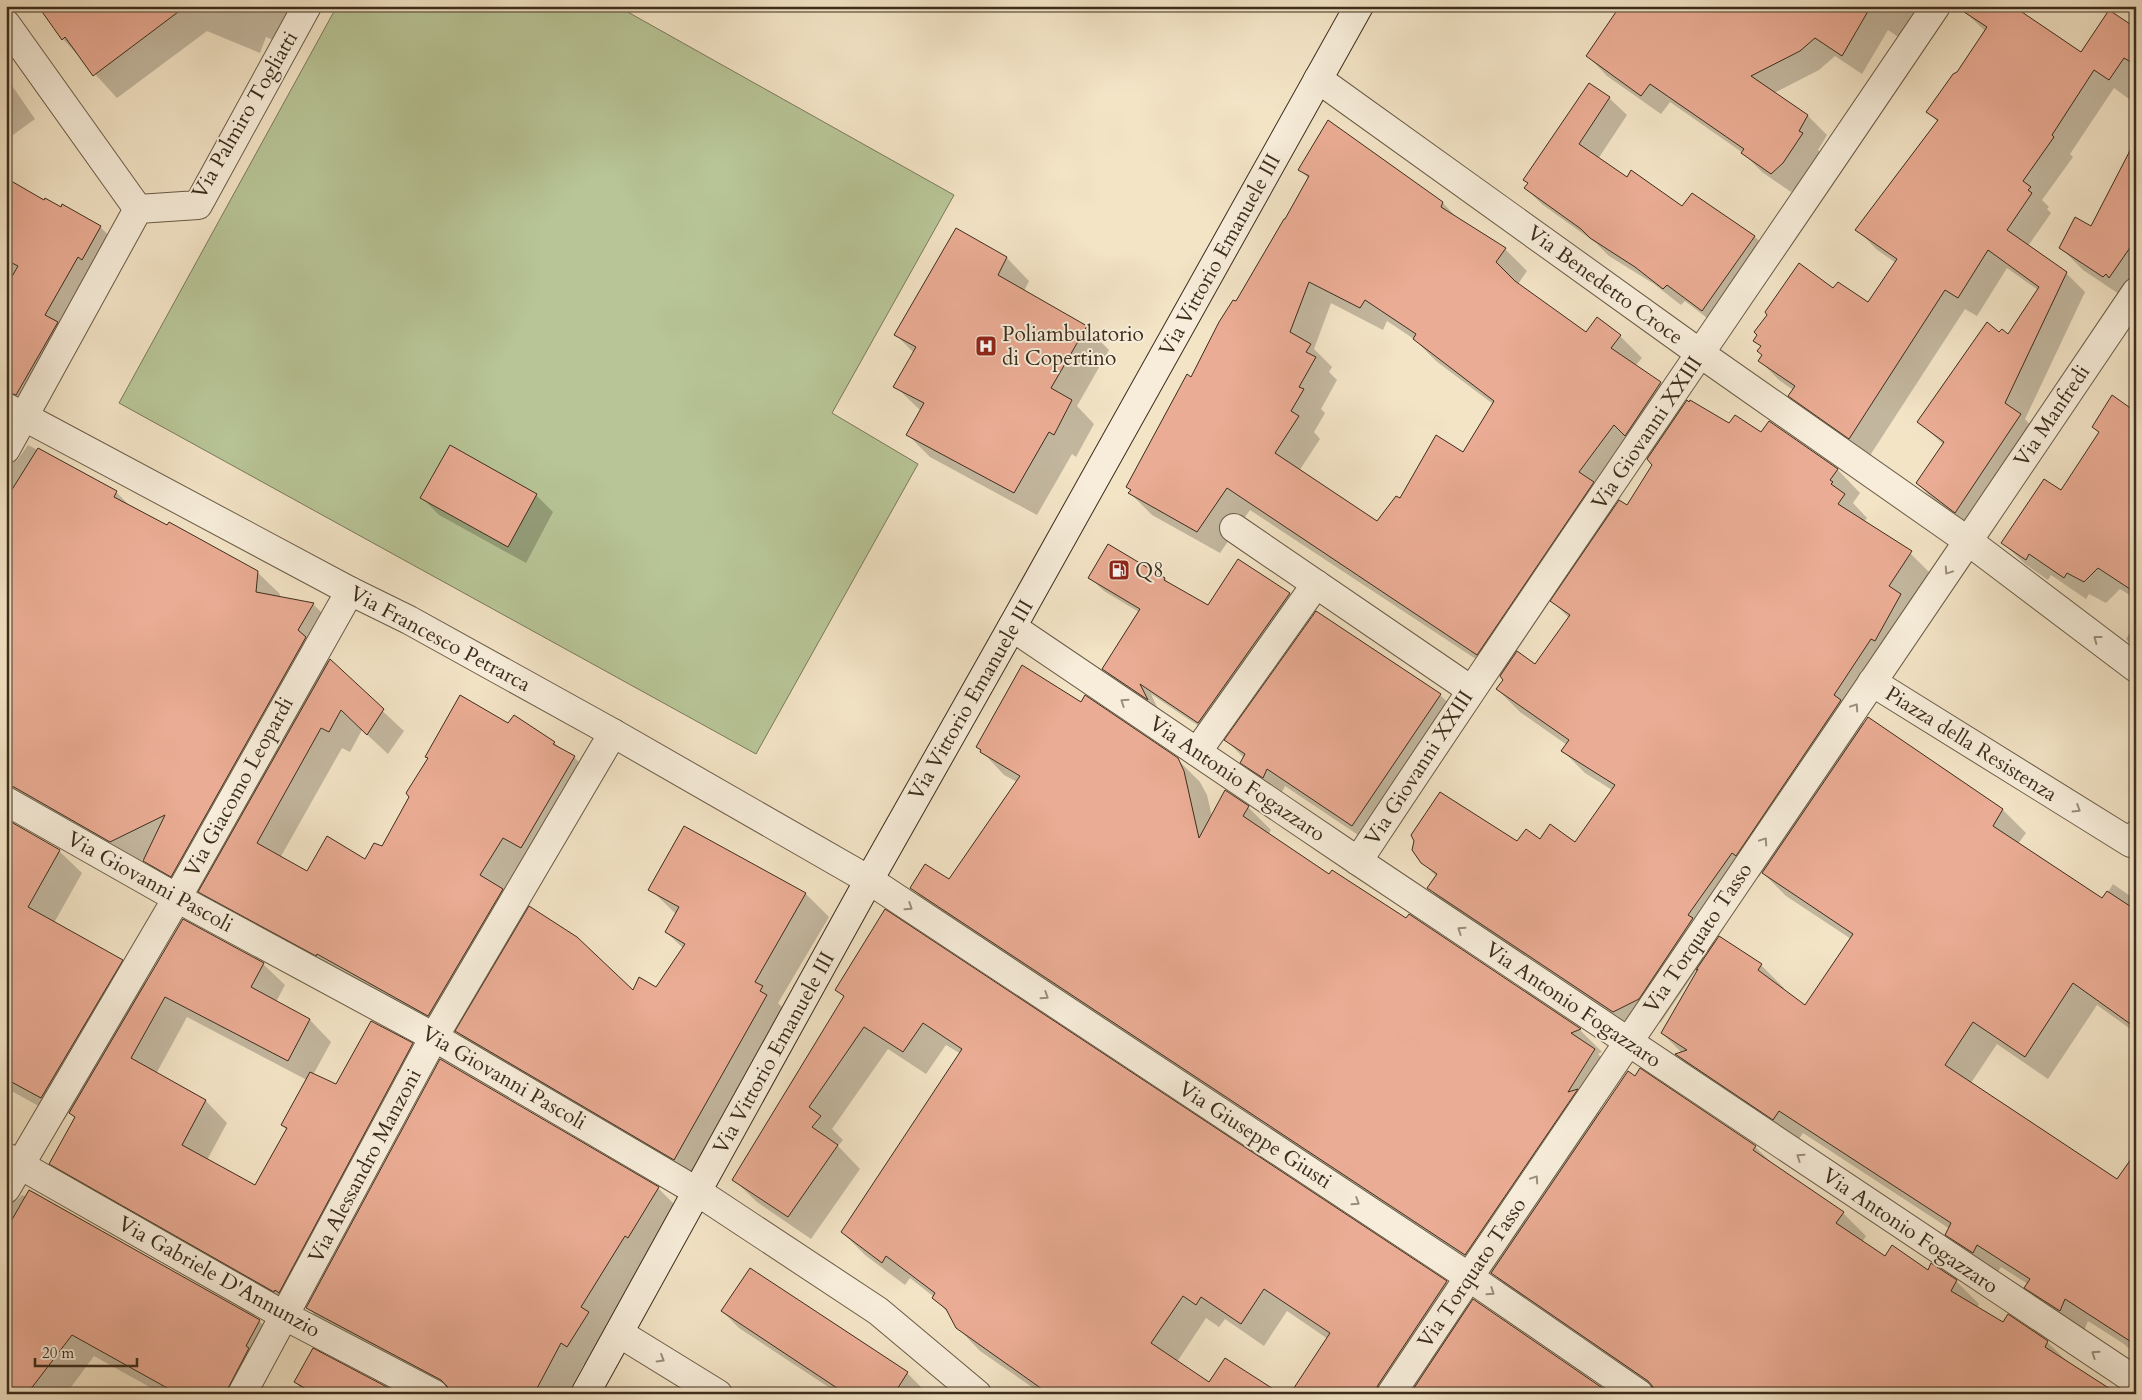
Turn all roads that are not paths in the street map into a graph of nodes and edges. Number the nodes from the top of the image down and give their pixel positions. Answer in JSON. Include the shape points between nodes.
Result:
{"nodes":[{"id":1,"x":307,"y":6,"type":"edge"},
{"id":2,"x":1358,"y":6,"type":"edge"},
{"id":3,"x":1936,"y":6,"type":"edge"},
{"id":4,"x":6,"y":24,"type":"edge"},
{"id":5,"x":1318,"y":79,"type":"junction"},
{"id":6,"x":138,"y":209,"type":"junction"},
{"id":7,"x":2136,"y":292,"type":"edge"},
{"id":8,"x":1701,"y":354,"type":"junction"},
{"id":9,"x":15,"y":412,"type":"edge"},
{"id":10,"x":6,"y":449,"type":"edge"},
{"id":11,"x":1234,"y":528,"type":"dead end"},
{"id":12,"x":1968,"y":541,"type":"junction"},
{"id":13,"x":1316,"y":584,"type":"junction"},
{"id":14,"x":350,"y":590,"type":"junction"},
{"id":15,"x":1012,"y":627,"type":"junction"},
{"id":16,"x":2136,"y":668,"type":"edge"},
{"id":17,"x":1872,"y":682,"type":"junction"},
{"id":18,"x":1471,"y":690,"type":"junction"},
{"id":19,"x":613,"y":733,"type":"junction"},
{"id":20,"x":1197,"y":752,"type":"junction"},
{"id":21,"x":6,"y":801,"type":"edge"},
{"id":22,"x":2134,"y":842,"type":"edge"},
{"id":23,"x":1358,"y":861,"type":"junction"},
{"id":24,"x":869,"y":880,"type":"junction"},
{"id":25,"x":176,"y":898,"type":"junction"},
{"id":26,"x":434,"y":1037,"type":"junction"},
{"id":27,"x":1628,"y":1042,"type":"junction"},
{"id":28,"x":13,"y":1161,"type":"edge"},
{"id":29,"x":6,"y":1189,"type":"edge"},
{"id":30,"x":698,"y":1192,"type":"junction"},
{"id":31,"x":1469,"y":1276,"type":"junction"},
{"id":32,"x":285,"y":1316,"type":"junction"},
{"id":33,"x":619,"y":1334,"type":"junction"},
{"id":34,"x":2136,"y":1382,"type":"edge"},
{"id":35,"x":242,"y":1394,"type":"edge"},
{"id":36,"x":434,"y":1394,"type":"edge"},
{"id":37,"x":585,"y":1394,"type":"edge"},
{"id":38,"x":718,"y":1394,"type":"edge"},
{"id":39,"x":978,"y":1394,"type":"edge"},
{"id":40,"x":1391,"y":1394,"type":"edge"},
{"id":41,"x":1640,"y":1394,"type":"edge"}],
"edges":[{"from":1,"to":6,"type":"street","name":"Via Palmiro Togliatti","via":[[198,205]]},
{"from":2,"to":5,"type":"street","name":"Via Vittorio Emanuele III"},
{"from":3,"to":8,"type":"street","name":"Via Giovanni XXIII"},
{"from":4,"to":6,"type":"street"},
{"from":5,"to":8,"type":"street","name":"Via Benedetto Croce"},
{"from":5,"to":15,"type":"street","name":"Via Vittorio Emanuele III"},
{"from":6,"to":9,"type":"street"},
{"from":7,"to":12,"type":"street","name":"Via Manfredi"},
{"from":8,"to":12,"type":"street","name":"Via Benedetto Croce"},
{"from":8,"to":18,"type":"street","name":"Via Giovanni XXIII"},
{"from":9,"to":10,"type":"street"},
{"from":9,"to":14,"type":"street","name":"Via Francesco Petrarca"},
{"from":11,"to":13,"type":"street"},
{"from":16,"to":12,"type":"street","one_way":true},
{"from":12,"to":17,"type":"street","name":"Piazza della Resistenza","one_way":true},
{"from":13,"to":18,"type":"street"},
{"from":13,"to":20,"type":"street"},
{"from":14,"to":19,"type":"street","name":"Via Francesco Petrarca"},
{"from":14,"to":25,"type":"street","name":"Via Giacomo Leopardi"},
{"from":20,"to":15,"type":"street","name":"Via Antonio Fogazzaro","one_way":true},
{"from":15,"to":24,"type":"street","name":"Via Vittorio Emanuele III"},
{"from":17,"to":22,"type":"street","name":"Piazza della Resistenza","one_way":true},
{"from":27,"to":17,"type":"street","name":"Via Torquato Tasso","one_way":true},
{"from":18,"to":23,"type":"street","name":"Via Giovanni XXIII"},
{"from":19,"to":24,"type":"street","name":"Via Francesco Petrarca"},
{"from":19,"to":26,"type":"street","name":"Via Alessandro Manzoni"},
{"from":20,"to":23,"type":"street","name":"Via Antonio Fogazzaro"},
{"from":21,"to":25,"type":"street","name":"Via Giovanni Pascoli"},
{"from":27,"to":23,"type":"street","name":"Via Antonio Fogazzaro","one_way":true},
{"from":24,"to":30,"type":"street","name":"Via Vittorio Emanuele III"},
{"from":24,"to":31,"type":"street","name":"Via Giuseppe Giusti","one_way":true},
{"from":25,"to":26,"type":"street","name":"Via Giovanni Pascoli"},
{"from":25,"to":28,"type":"street","name":"Via Giacomo Leopardi"},
{"from":26,"to":30,"type":"street","name":"Via Giovanni Pascoli"},
{"from":26,"to":32,"type":"street","name":"Via Alessandro Manzoni"},
{"from":31,"to":27,"type":"street","name":"Via Torquato Tasso","one_way":true},
{"from":34,"to":27,"type":"street","name":"Via Antonio Fogazzaro","one_way":true},
{"from":28,"to":29,"type":"street","name":"Via Giacomo Leopardi"},
{"from":28,"to":32,"type":"street","name":"Via Gabriele D'Annunzio"},
{"from":30,"to":33,"type":"street","name":"Via Vittorio Emanuele III"},
{"from":30,"to":39,"type":"street","name":"Via Giovanni Pascoli","via":[[878,1311]]},
{"from":31,"to":40,"type":"street","name":"Via Torquato Tasso"},
{"from":31,"to":41,"type":"street","name":"Via Giuseppe Giusti","one_way":true},
{"from":32,"to":35,"type":"street","name":"Via Alessandro Manzoni"},
{"from":32,"to":36,"type":"street","name":"Via Gabriele D'Annunzio"},
{"from":33,"to":37,"type":"street","name":"Via Vittorio Emanuele III"},
{"from":33,"to":38,"type":"street","one_way":true}]}
